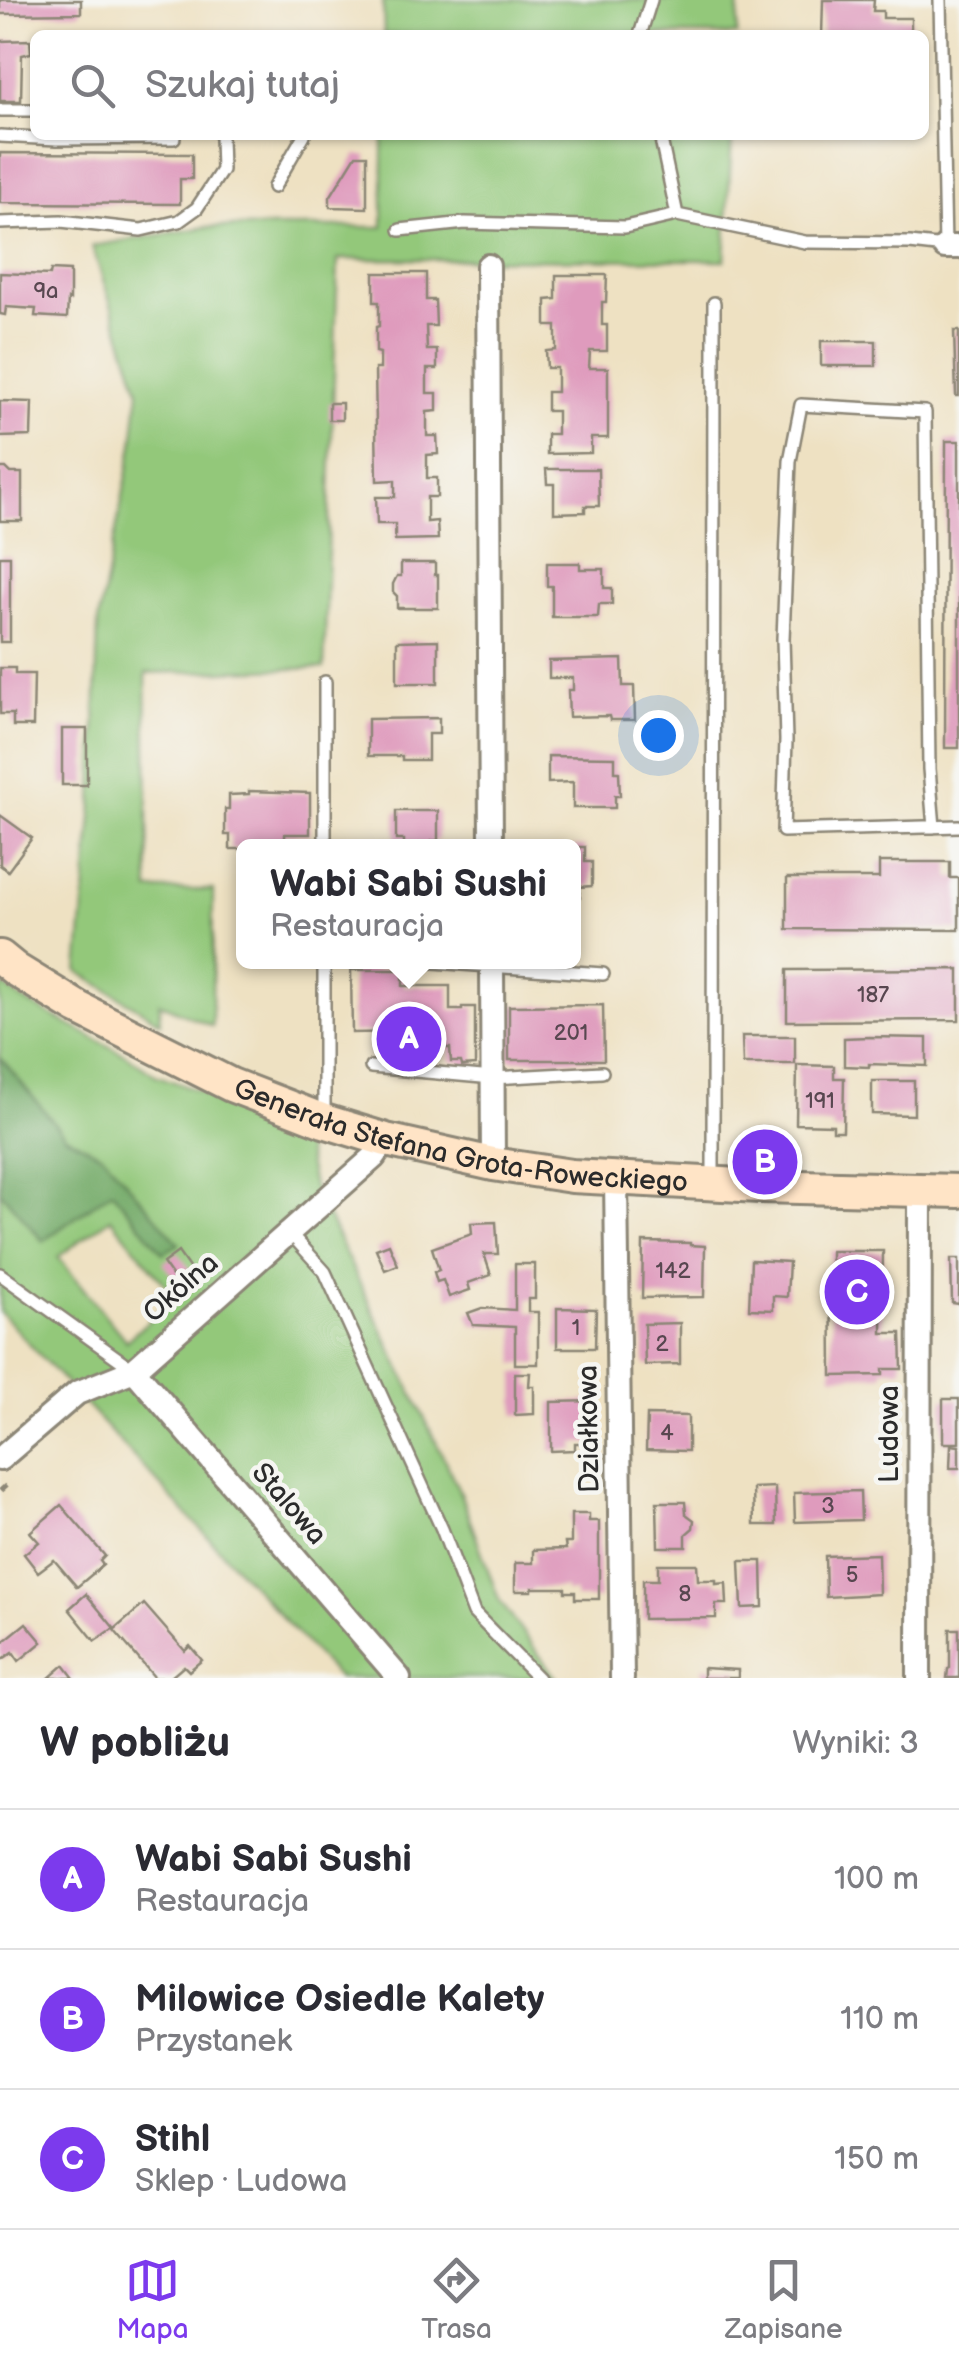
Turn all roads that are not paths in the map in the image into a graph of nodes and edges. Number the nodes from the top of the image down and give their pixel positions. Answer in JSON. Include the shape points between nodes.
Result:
{"nodes":[{"id":1,"x":651,"y":0,"type":"edge"},
{"id":2,"x":940,"y":0,"type":"edge"},
{"id":3,"x":642,"y":30,"type":"edge"},
{"id":4,"x":0,"y":110,"type":"edge"},
{"id":5,"x":30,"y":110,"type":"edge"},
{"id":6,"x":0,"y":136,"type":"edge"},
{"id":7,"x":30,"y":138,"type":"edge"},
{"id":8,"x":221,"y":140,"type":"edge"},
{"id":9,"x":301,"y":140,"type":"edge"},
{"id":10,"x":661,"y":140,"type":"edge"},
{"id":11,"x":274,"y":187,"type":"dead end"},
{"id":12,"x":677,"y":215,"type":"junction"},
{"id":13,"x":0,"y":222,"type":"edge"},
{"id":14,"x":400,"y":230,"type":"dead end"},
{"id":15,"x":952,"y":247,"type":"edge"},
{"id":16,"x":488,"y":266,"type":"dead end"},
{"id":17,"x":714,"y":303,"type":"dead end"},
{"id":18,"x":325,"y":682,"type":"dead end"},
{"id":19,"x":934,"y":826,"type":"junction"},
{"id":20,"x":959,"y":826,"type":"edge"},
{"id":21,"x":324,"y":839,"type":"edge"},
{"id":22,"x":491,"y":839,"type":"edge"},
{"id":23,"x":0,"y":957,"type":"edge"},
{"id":24,"x":324,"y":969,"type":"edge"},
{"id":25,"x":492,"y":969,"type":"edge"},
{"id":26,"x":548,"y":969,"type":"edge"},
{"id":27,"x":603,"y":974,"type":"dead end"},
{"id":28,"x":371,"y":1067,"type":"dead end"},
{"id":29,"x":602,"y":1072,"type":"dead end"},
{"id":30,"x":492,"y":1078,"type":"junction"},
{"id":31,"x":324,"y":1121,"type":"junction"},
{"id":32,"x":386,"y":1140,"type":"junction"},
{"id":33,"x":493,"y":1164,"type":"junction"},
{"id":34,"x":616,"y":1178,"type":"junction"},
{"id":35,"x":713,"y":1184,"type":"junction"},
{"id":36,"x":920,"y":1190,"type":"junction"},
{"id":37,"x":959,"y":1191,"type":"edge"},
{"id":38,"x":289,"y":1232,"type":"junction"},
{"id":39,"x":0,"y":1274,"type":"edge"},
{"id":40,"x":134,"y":1370,"type":"junction"},
{"id":41,"x":7,"y":1469,"type":"edge"},
{"id":42,"x":400,"y":1678,"type":"edge"},
{"id":43,"x":538,"y":1678,"type":"edge"},
{"id":44,"x":622,"y":1678,"type":"edge"},
{"id":45,"x":919,"y":1678,"type":"edge"}],
"edges":[{"from":1,"to":3,"type":"lane"},
{"from":2,"to":15,"type":"lane"},
{"from":4,"to":5,"type":"lane"},
{"from":6,"to":7,"type":"lane"},
{"from":8,"to":13,"type":"lane","via":[[222,170],[198,208],[179,221],[142,230]]},
{"from":9,"to":11,"type":"lane"},
{"from":10,"to":12,"type":"lane"},
{"from":12,"to":14,"type":"lane","via":[[625,226],[466,223]]},
{"from":12,"to":15,"type":"lane","via":[[805,242]]},
{"from":16,"to":22,"type":"street"},
{"from":17,"to":35,"type":"lane"},
{"from":18,"to":21,"type":"lane"},
{"from":19,"to":19,"type":"lane","via":[[783,831],[790,461],[801,405],[925,412]]},
{"from":19,"to":20,"type":"lane"},
{"from":23,"to":31,"type":"street","name":"Generała Stefana Grota-Roweckiego","via":[[142,1041]]},
{"from":24,"to":31,"type":"lane"},
{"from":25,"to":30,"type":"street"},
{"from":26,"to":27,"type":"lane"},
{"from":28,"to":30,"type":"lane"},
{"from":29,"to":30,"type":"lane"},
{"from":30,"to":33,"type":"street"},
{"from":31,"to":32,"type":"street","name":"Generała Stefana Grota-Roweckiego"},
{"from":32,"to":33,"type":"street","name":"Generała Stefana Grota-Roweckiego"},
{"from":32,"to":38,"type":"street","name":"Okólna"},
{"from":33,"to":34,"type":"street","name":"Generała Stefana Grota-Roweckiego"},
{"from":34,"to":35,"type":"street","name":"Generała Stefana Grota-Roweckiego"},
{"from":34,"to":44,"type":"street","name":"Działkowa"},
{"from":35,"to":36,"type":"street","name":"Generała Stefana Grota-Roweckiego"},
{"from":36,"to":37,"type":"street","name":"Generała Stefana Grota-Roweckiego"},
{"from":36,"to":45,"type":"street","name":"Ludowa"},
{"from":38,"to":40,"type":"street","name":"Okólna"},
{"from":38,"to":43,"type":"lane","via":[[325,1272],[474,1612]]},
{"from":39,"to":40,"type":"lane"},
{"from":40,"to":41,"type":"street","name":"Okólna","via":[[77,1393]]},
{"from":40,"to":42,"type":"street","name":"Stalowa"}]}
